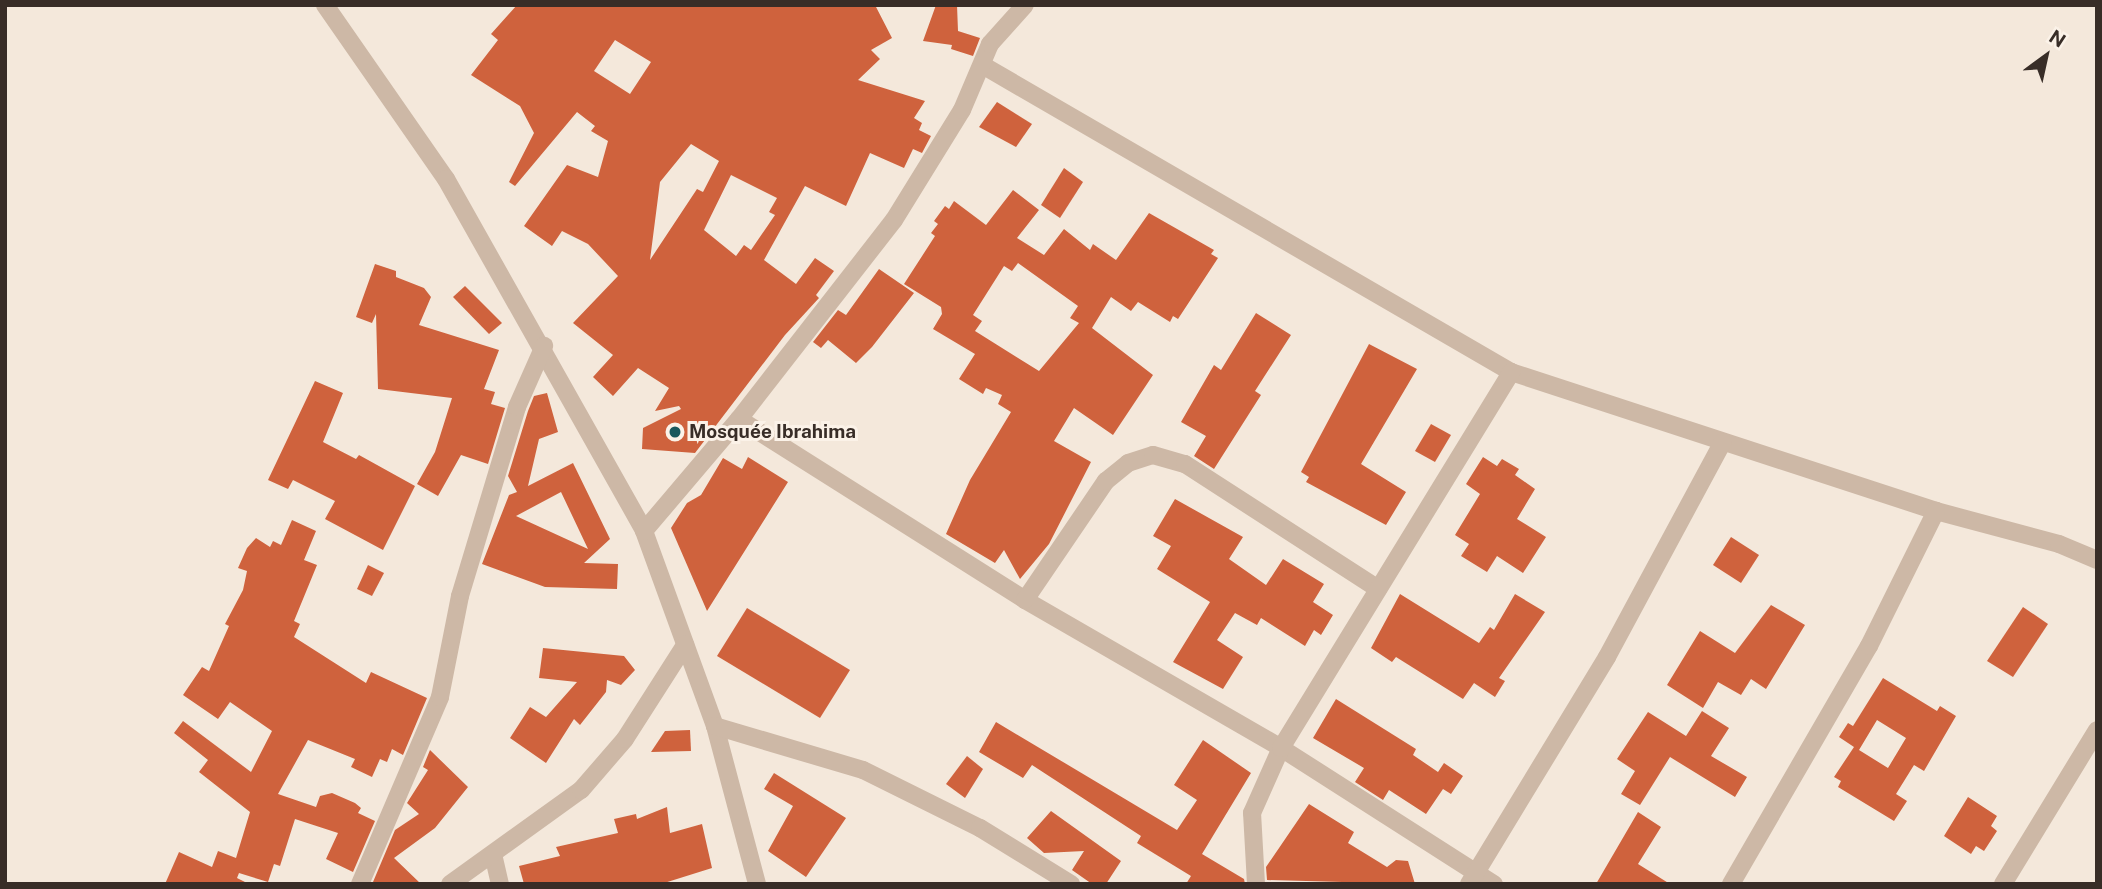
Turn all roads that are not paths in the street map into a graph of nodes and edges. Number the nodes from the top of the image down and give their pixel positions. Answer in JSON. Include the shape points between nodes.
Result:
{"nodes":[{"id":1,"x":325,"y":5,"type":"edge"},
{"id":2,"x":1026,"y":5,"type":"edge"},
{"id":3,"x":984,"y":66,"type":"junction"},
{"id":4,"x":544,"y":346,"type":"junction"},
{"id":5,"x":1511,"y":372,"type":"junction"},
{"id":6,"x":739,"y":419,"type":"junction"},
{"id":7,"x":1723,"y":442,"type":"junction"},
{"id":8,"x":1936,"y":510,"type":"junction"},
{"id":9,"x":644,"y":531,"type":"junction"},
{"id":10,"x":2097,"y":560,"type":"edge"},
{"id":11,"x":1378,"y":589,"type":"junction"},
{"id":12,"x":1026,"y":600,"type":"junction"},
{"id":13,"x":685,"y":645,"type":"junction"},
{"id":14,"x":715,"y":726,"type":"junction"},
{"id":15,"x":2097,"y":730,"type":"edge"},
{"id":16,"x":1281,"y":748,"type":"junction"},
{"id":17,"x":493,"y":854,"type":"junction"},
{"id":18,"x":1472,"y":878,"type":"edge"},
{"id":19,"x":360,"y":884,"type":"edge"},
{"id":20,"x":450,"y":884,"type":"edge"},
{"id":21,"x":500,"y":884,"type":"edge"},
{"id":22,"x":757,"y":884,"type":"edge"},
{"id":23,"x":1071,"y":884,"type":"edge"},
{"id":24,"x":1256,"y":884,"type":"edge"},
{"id":25,"x":1494,"y":884,"type":"edge"},
{"id":26,"x":1731,"y":884,"type":"edge"},
{"id":27,"x":2003,"y":884,"type":"edge"}],
"edges":[{"from":1,"to":4,"type":"street","via":[[446,179]]},
{"from":2,"to":3,"type":"street","via":[[990,44]]},
{"from":3,"to":5,"type":"street"},
{"from":3,"to":6,"type":"street","via":[[894,220]]},
{"from":4,"to":9,"type":"street"},
{"from":4,"to":19,"type":"street","via":[[517,407],[460,596],[440,697]]},
{"from":5,"to":7,"type":"street"},
{"from":5,"to":11,"type":"street"},
{"from":6,"to":9,"type":"street"},
{"from":6,"to":12,"type":"street"},
{"from":7,"to":8,"type":"street"},
{"from":7,"to":18,"type":"street","via":[[1607,657]]},
{"from":8,"to":10,"type":"street","via":[[2059,544]]},
{"from":8,"to":26,"type":"street","via":[[1869,646]]},
{"from":9,"to":13,"type":"street"},
{"from":11,"to":12,"type":"street","via":[[1185,464],[1153,455],[1128,463],[1106,481]]},
{"from":11,"to":16,"type":"street"},
{"from":12,"to":16,"type":"street"},
{"from":13,"to":14,"type":"street"},
{"from":13,"to":17,"type":"street","via":[[625,739],[581,790]]},
{"from":14,"to":22,"type":"street"},
{"from":14,"to":23,"type":"street","via":[[863,770],[980,828]]},
{"from":15,"to":27,"type":"street"},
{"from":16,"to":18,"type":"street"},
{"from":16,"to":24,"type":"street","via":[[1252,813]]},
{"from":17,"to":20,"type":"street"},
{"from":17,"to":21,"type":"street"},
{"from":18,"to":25,"type":"street"}]}
